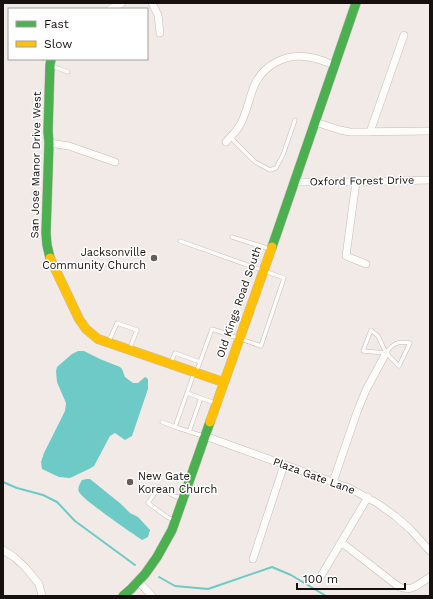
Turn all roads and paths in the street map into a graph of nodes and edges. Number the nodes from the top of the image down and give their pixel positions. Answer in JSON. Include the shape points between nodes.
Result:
{"nodes":[{"id":1,"x":122,"y":3,"type":"edge"},
{"id":2,"x":152,"y":3,"type":"edge"},
{"id":3,"x":356,"y":3,"type":"edge"},
{"id":4,"x":112,"y":8,"type":"edge"},
{"id":5,"x":160,"y":33,"type":"dead end"},
{"id":6,"x":404,"y":35,"type":"dead end"},
{"id":7,"x":51,"y":62,"type":"edge"},
{"id":8,"x":334,"y":65,"type":"junction"},
{"id":9,"x":68,"y":72,"type":"dead end"},
{"id":10,"x":295,"y":120,"type":"dead end"},
{"id":11,"x":315,"y":122,"type":"junction"},
{"id":12,"x":430,"y":131,"type":"edge"},
{"id":13,"x":370,"y":132,"type":"junction"},
{"id":14,"x":228,"y":140,"type":"joint"},
{"id":15,"x":49,"y":143,"type":"junction"},
{"id":16,"x":115,"y":162,"type":"dead end"},
{"id":17,"x":430,"y":180,"type":"edge"},
{"id":18,"x":294,"y":182,"type":"junction"},
{"id":19,"x":356,"y":182,"type":"junction"},
{"id":20,"x":232,"y":237,"type":"dead end"},
{"id":21,"x":180,"y":241,"type":"dead end"},
{"id":22,"x":270,"y":249,"type":"junction"},
{"id":23,"x":70,"y":264,"type":"dead end"},
{"id":24,"x":366,"y":264,"type":"dead end"},
{"id":25,"x":56,"y":271,"type":"junction"},
{"id":26,"x":263,"y":271,"type":"junction"},
{"id":27,"x":239,"y":338,"type":"junction"},
{"id":28,"x":108,"y":343,"type":"junction"},
{"id":29,"x":129,"y":351,"type":"junction"},
{"id":30,"x":386,"y":353,"type":"junction"},
{"id":31,"x":200,"y":362,"type":"junction"},
{"id":32,"x":170,"y":365,"type":"junction"},
{"id":33,"x":195,"y":373,"type":"junction"},
{"id":34,"x":223,"y":382,"type":"junction"},
{"id":35,"x":187,"y":394,"type":"junction"},
{"id":36,"x":201,"y":398,"type":"junction"},
{"id":37,"x":216,"y":404,"type":"junction"},
{"id":38,"x":162,"y":422,"type":"dead end"},
{"id":39,"x":175,"y":427,"type":"junction"},
{"id":40,"x":189,"y":432,"type":"junction"},
{"id":41,"x":205,"y":436,"type":"junction"},
{"id":42,"x":284,"y":465,"type":"junction"},
{"id":43,"x":333,"y":482,"type":"junction"},
{"id":44,"x":368,"y":497,"type":"junction"},
{"id":45,"x":183,"y":499,"type":"junction"},
{"id":46,"x":175,"y":520,"type":"junction"},
{"id":47,"x":341,"y":542,"type":"junction"},
{"id":48,"x":3,"y":550,"type":"edge"},
{"id":49,"x":430,"y":551,"type":"edge"},
{"id":50,"x":253,"y":559,"type":"dead end"},
{"id":51,"x":321,"y":576,"type":"dead end"},
{"id":52,"x":430,"y":577,"type":"edge"},
{"id":53,"x":138,"y":582,"type":"junction"},
{"id":54,"x":42,"y":596,"type":"edge"},
{"id":55,"x":123,"y":596,"type":"edge"},
{"id":56,"x":152,"y":596,"type":"edge"}],
"edges":[{"from":1,"to":4,"type":"street"},
{"from":2,"to":5,"type":"street","via":[[158,15]]},
{"from":3,"to":8,"type":"street","name":"Old Kings Road South"},
{"from":6,"to":13,"type":"street"},
{"from":7,"to":9,"type":"lane"},
{"from":7,"to":15,"type":"street","name":"San Jose Manor Drive West"},
{"from":8,"to":11,"type":"street","name":"Old Kings Road South"},
{"from":8,"to":14,"type":"street","via":[[308,57],[290,56],[269,66],[254,84],[240,125]]},
{"from":10,"to":14,"type":"lane","via":[[283,155],[276,168],[270,170],[255,162]]},
{"from":11,"to":13,"type":"street","via":[[350,132]]},
{"from":11,"to":18,"type":"street","name":"Old Kings Road South"},
{"from":12,"to":13,"type":"street"},
{"from":15,"to":16,"type":"street","via":[[69,146]]},
{"from":15,"to":25,"type":"street","name":"San Jose Manor Drive West","via":[[46,245]]},
{"from":17,"to":19,"type":"street","name":"Oxford Forest Drive"},
{"from":18,"to":19,"type":"street","name":"Oxford Forest Drive"},
{"from":18,"to":22,"type":"street","name":"Old Kings Road South"},
{"from":19,"to":24,"type":"street","via":[[346,256]]},
{"from":20,"to":22,"type":"lane"},
{"from":21,"to":26,"type":"lane"},
{"from":22,"to":26,"type":"street","name":"Old Kings Road South"},
{"from":23,"to":25,"type":"lane"},
{"from":25,"to":28,"type":"street","name":"San Jose Manor Drive West","via":[[86,329]]},
{"from":26,"to":27,"type":"street","name":"Old Kings Road South"},
{"from":26,"to":27,"type":"lane","via":[[284,278],[261,346]]},
{"from":27,"to":31,"type":"lane","via":[[212,329]]},
{"from":27,"to":34,"type":"street","name":"Old Kings Road South"},
{"from":28,"to":29,"type":"street","name":"San Jose Manor Drive West"},
{"from":28,"to":29,"type":"lane","via":[[117,323],[136,330]]},
{"from":29,"to":32,"type":"street","name":"San Jose Manor Drive West"},
{"from":30,"to":30,"type":"lane","via":[[399,366],[410,343],[402,342],[391,346]]},
{"from":30,"to":30,"type":"lane","via":[[378,336],[371,330],[363,351]]},
{"from":30,"to":43,"type":"street","via":[[366,390]]},
{"from":31,"to":32,"type":"lane","via":[[175,353]]},
{"from":31,"to":33,"type":"lane"},
{"from":32,"to":33,"type":"street","name":"San Jose Manor Drive West"},
{"from":33,"to":34,"type":"street","name":"San Jose Manor Drive West"},
{"from":33,"to":35,"type":"lane"},
{"from":34,"to":37,"type":"street","name":"Old Kings Road South"},
{"from":35,"to":36,"type":"lane"},
{"from":35,"to":39,"type":"lane"},
{"from":36,"to":37,"type":"lane"},
{"from":36,"to":40,"type":"lane"},
{"from":37,"to":41,"type":"street","name":"Old Kings Road South"},
{"from":38,"to":39,"type":"lane"},
{"from":39,"to":40,"type":"lane"},
{"from":40,"to":41,"type":"lane"},
{"from":41,"to":42,"type":"street","name":"Plaza Gate Lane"},
{"from":41,"to":45,"type":"street","name":"Old Kings Road South"},
{"from":42,"to":43,"type":"street","name":"Plaza Gate Lane"},
{"from":42,"to":50,"type":"street"},
{"from":43,"to":44,"type":"street","name":"Plaza Gate Lane"},
{"from":44,"to":47,"type":"street"},
{"from":44,"to":49,"type":"street","name":"Plaza Gate Lane","via":[[410,529]]},
{"from":45,"to":46,"type":"street","name":"Old Kings Road South"},
{"from":45,"to":46,"type":"lane","via":[[159,487],[148,503]]},
{"from":46,"to":53,"type":"street","name":"Old Kings Road South","via":[[160,552]]},
{"from":47,"to":51,"type":"street"},
{"from":47,"to":52,"type":"street","via":[[399,587],[411,589]]},
{"from":48,"to":54,"type":"street","via":[[25,567],[39,584]]},
{"from":53,"to":55,"type":"street","name":"Old Kings Road South"},
{"from":53,"to":56,"type":"street"}]}
